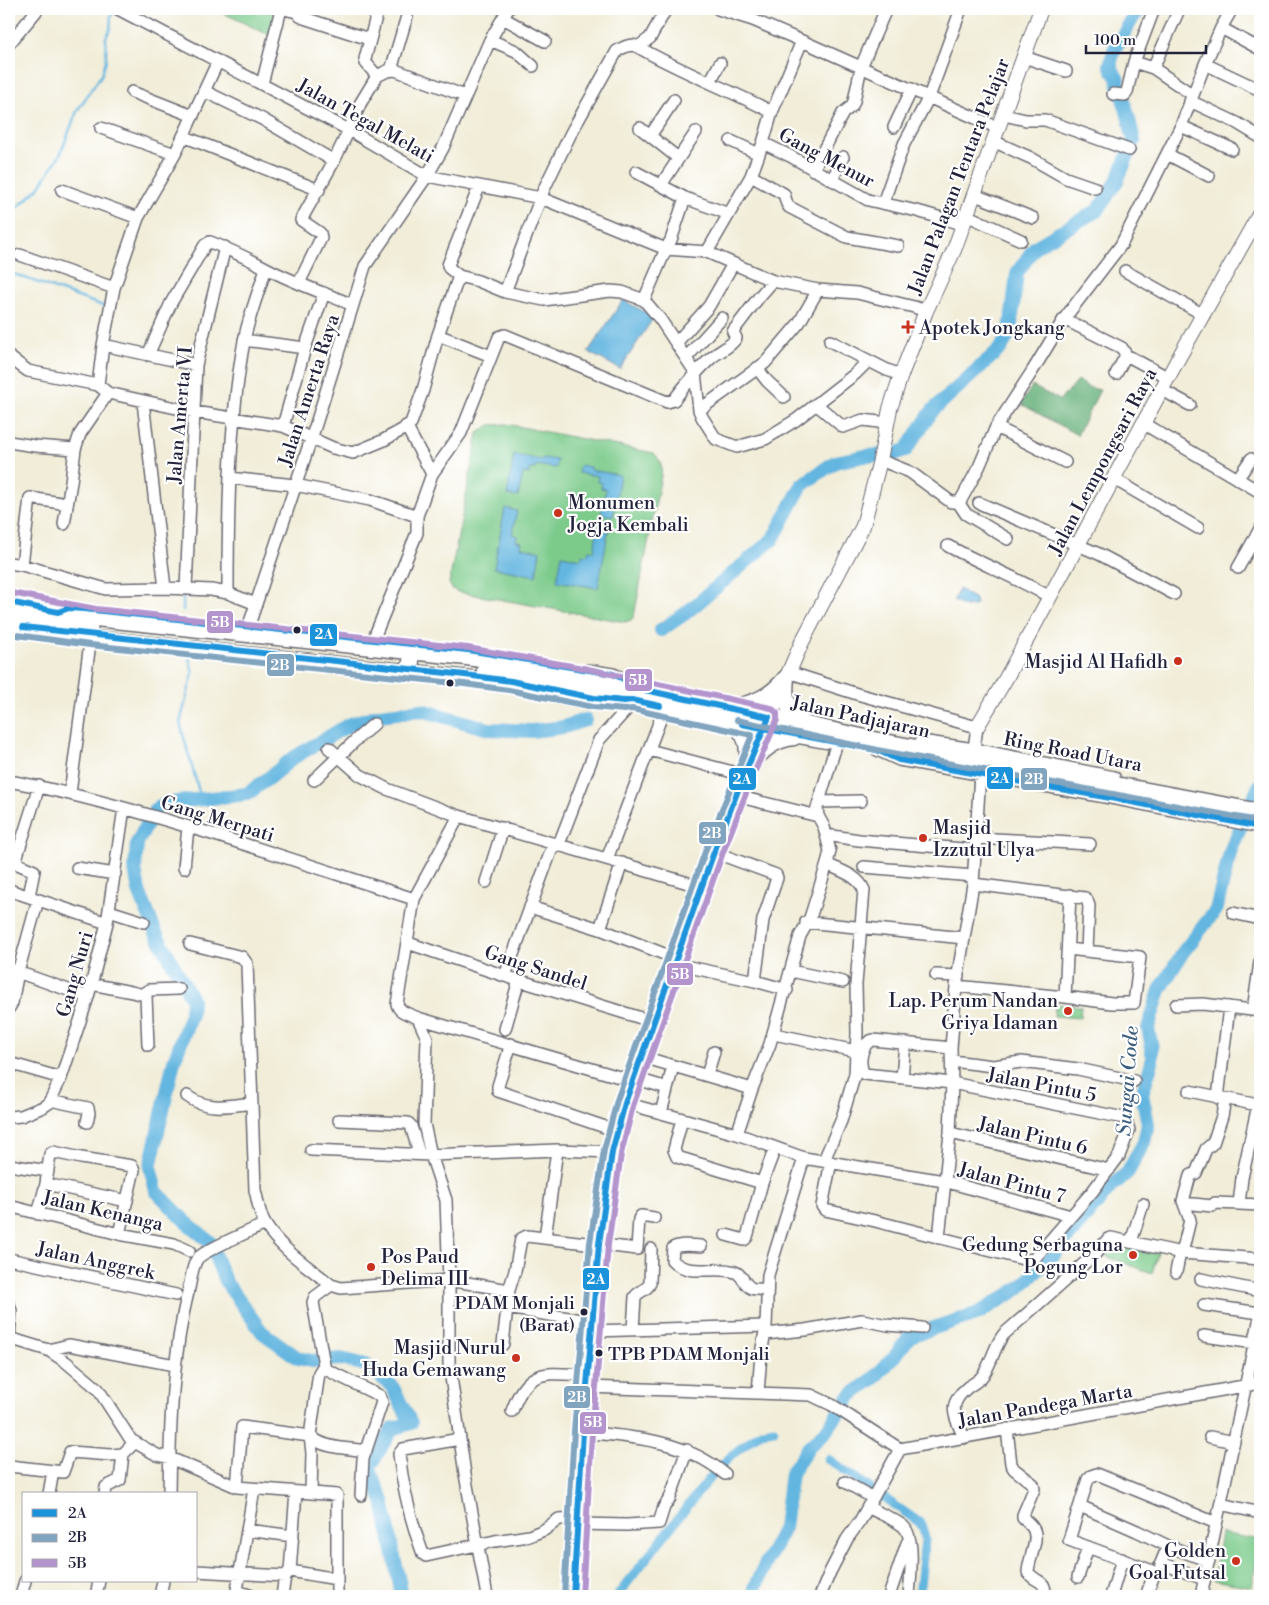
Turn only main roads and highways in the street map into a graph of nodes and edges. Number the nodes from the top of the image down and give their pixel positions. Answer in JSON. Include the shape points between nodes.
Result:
{"nodes":[{"id":1,"x":1042,"y":9,"type":"edge"},
{"id":2,"x":1260,"y":213,"type":"edge"},
{"id":3,"x":9,"y":602,"type":"edge"},
{"id":4,"x":9,"y":615,"type":"edge"},
{"id":5,"x":787,"y":675,"type":"junction"},
{"id":6,"x":633,"y":697,"type":"junction"},
{"id":7,"x":729,"y":715,"type":"junction"},
{"id":8,"x":766,"y":723,"type":"junction"},
{"id":9,"x":977,"y":727,"type":"road end"},
{"id":10,"x":805,"y":731,"type":"junction"},
{"id":11,"x":878,"y":745,"type":"junction"},
{"id":12,"x":746,"y":771,"type":"junction"},
{"id":13,"x":1258,"y":815,"type":"edge"},
{"id":14,"x":573,"y":1596,"type":"edge"}],
"edges":[{"from":1,"to":5,"type":"main road","name":"Jalan Palagan Tentara Pelajar","via":[[954,250],[901,375],[863,526],[813,618]]},
{"from":2,"to":9,"type":"main road","name":"Jalan Lempongsari Raya"},
{"from":3,"to":6,"type":"highway","name":"Jalan Padjajaran","via":[[95,618],[515,664]]},
{"from":4,"to":6,"type":"highway","name":"Jalan Padjajaran","via":[[92,632],[479,670]]},
{"from":5,"to":7,"type":"highway","via":[[776,690]]},
{"from":5,"to":8,"type":"main road","name":"Jalan Palagan Tentara Pelajar"},
{"from":5,"to":10,"type":"highway","via":[[784,693],[788,707]]},
{"from":6,"to":7,"type":"highway","name":"Jalan Padjajaran"},
{"from":6,"to":7,"type":"highway","name":"Jalan Padjajaran","via":[[665,707]]},
{"from":7,"to":8,"type":"highway","name":"Jalan Padjajaran"},
{"from":7,"to":12,"type":"highway","via":[[747,742]]},
{"from":8,"to":10,"type":"highway","name":"Jalan Padjajaran"},
{"from":8,"to":12,"type":"main road","name":"Jalan Palagan Tentara Pelajar"},
{"from":10,"to":11,"type":"highway","name":"Jalan Padjajaran"},
{"from":10,"to":11,"type":"highway","name":"Jalan Padjajaran","via":[[837,742]]},
{"from":10,"to":12,"type":"highway","via":[[770,745],[760,752]]},
{"from":11,"to":13,"type":"highway","name":"Jalan Padjajaran","via":[[1219,811]]},
{"from":12,"to":14,"type":"main road","name":"Jalan Palagan Tentara Pelajar","via":[[625,1103],[612,1152],[599,1244]]}]}
